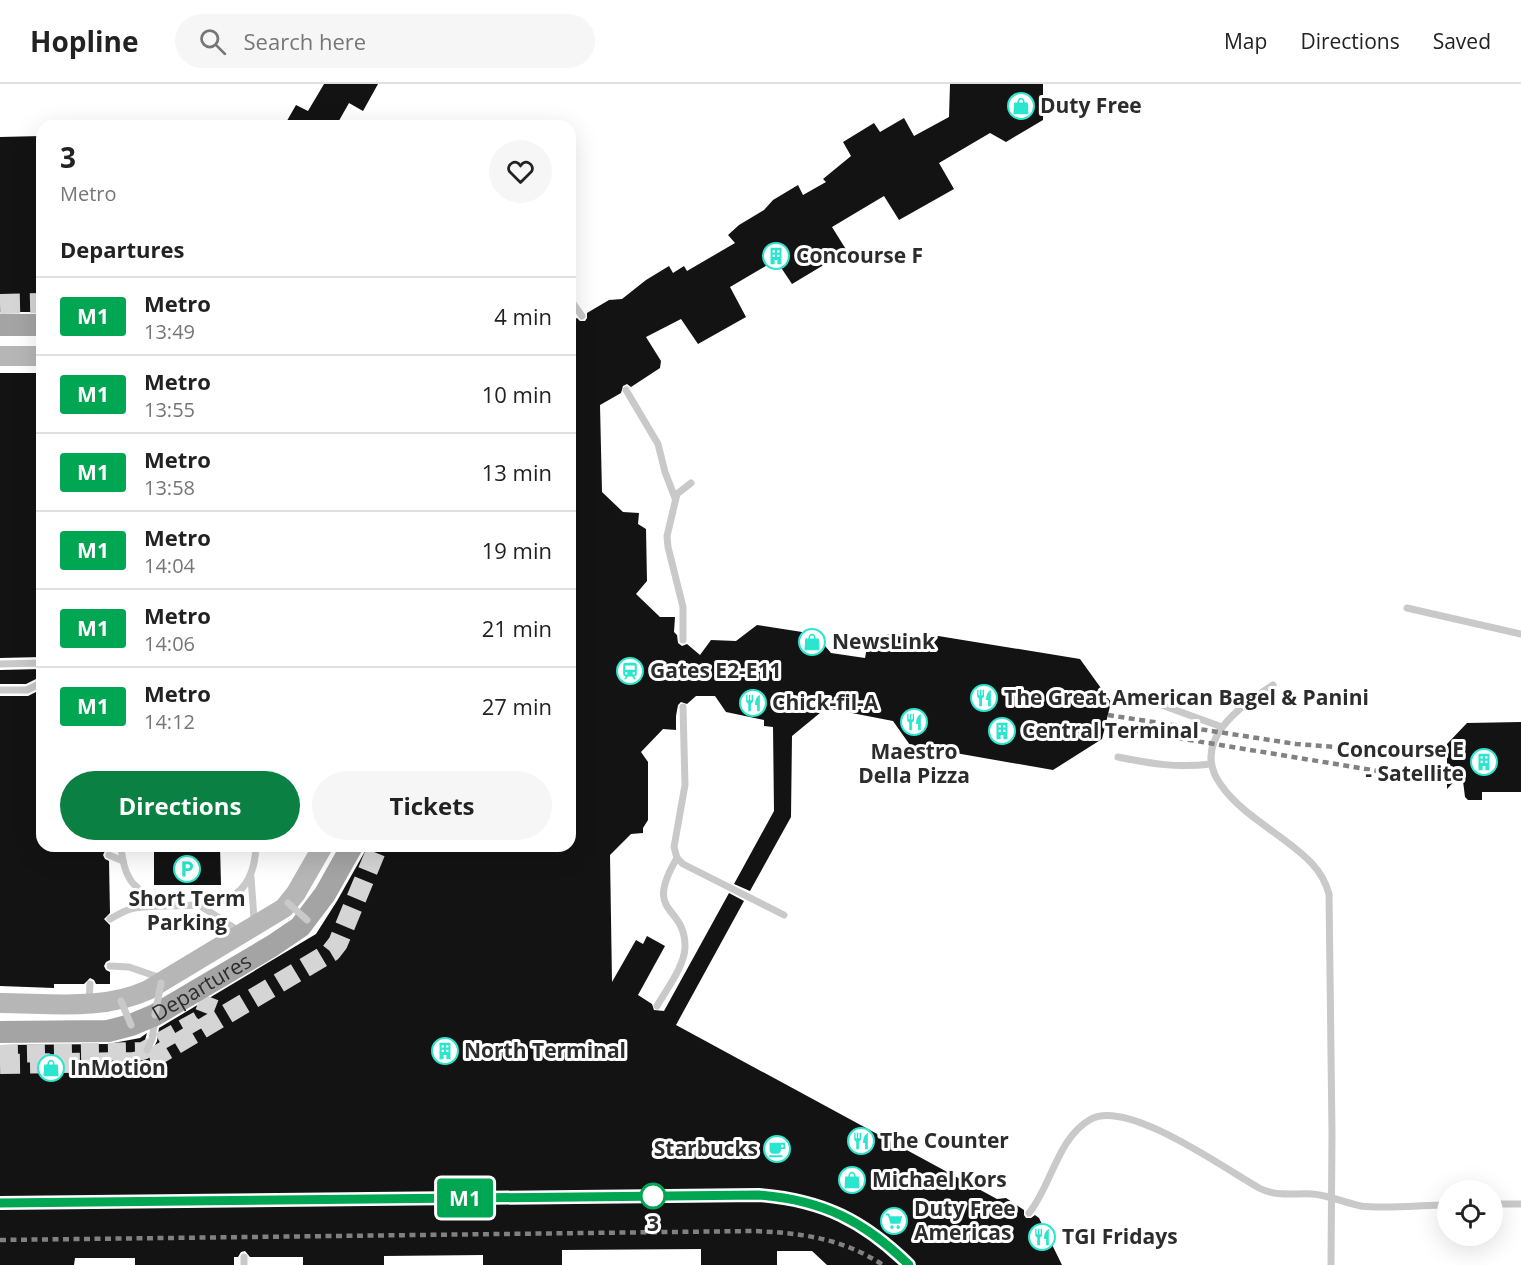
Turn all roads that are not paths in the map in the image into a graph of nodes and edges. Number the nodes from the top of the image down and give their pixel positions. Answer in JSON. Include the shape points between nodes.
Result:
{"nodes":[{"id":1,"x":576,"y":308,"type":"edge"},
{"id":2,"x":582,"y":316,"type":"dead end"},
{"id":3,"x":0,"y":325,"type":"edge"},
{"id":4,"x":36,"y":325,"type":"edge"},
{"id":5,"x":0,"y":356,"type":"edge"},
{"id":6,"x":36,"y":356,"type":"edge"},
{"id":7,"x":626,"y":390,"type":"dead end"},
{"id":8,"x":691,"y":483,"type":"dead end"},
{"id":9,"x":675,"y":498,"type":"junction"},
{"id":10,"x":1407,"y":608,"type":"dead end"},
{"id":11,"x":1521,"y":634,"type":"edge"},
{"id":12,"x":683,"y":640,"type":"dead end"},
{"id":13,"x":0,"y":664,"type":"edge"},
{"id":14,"x":33,"y":664,"type":"junction"},
{"id":15,"x":36,"y":664,"type":"edge"},
{"id":16,"x":36,"y":666,"type":"edge"},
{"id":17,"x":36,"y":685,"type":"edge"},
{"id":18,"x":1273,"y":685,"type":"dead end"},
{"id":19,"x":0,"y":690,"type":"edge"},
{"id":20,"x":1124,"y":700,"type":"dead end"},
{"id":21,"x":683,"y":707,"type":"dead end"},
{"id":22,"x":1222,"y":727,"type":"junction"},
{"id":23,"x":1118,"y":758,"type":"dead end"},
{"id":24,"x":1211,"y":764,"type":"junction"},
{"id":25,"x":122,"y":852,"type":"edge"},
{"id":26,"x":256,"y":852,"type":"edge"},
{"id":27,"x":319,"y":852,"type":"edge"},
{"id":28,"x":349,"y":852,"type":"edge"},
{"id":29,"x":109,"y":855,"type":"dead end"},
{"id":30,"x":677,"y":858,"type":"junction"},
{"id":31,"x":123,"y":861,"type":"junction"},
{"id":32,"x":251,"y":876,"type":"junction"},
{"id":33,"x":288,"y":903,"type":"junction"},
{"id":34,"x":166,"y":906,"type":"junction"},
{"id":35,"x":201,"y":906,"type":"junction"},
{"id":36,"x":784,"y":915,"type":"dead end"},
{"id":37,"x":110,"y":919,"type":"dead end"},
{"id":38,"x":254,"y":920,"type":"dead end"},
{"id":39,"x":307,"y":920,"type":"junction"},
{"id":40,"x":237,"y":930,"type":"dead end"},
{"id":41,"x":110,"y":966,"type":"dead end"},
{"id":42,"x":159,"y":980,"type":"junction"},
{"id":43,"x":121,"y":1000,"type":"junction"},
{"id":44,"x":0,"y":1003,"type":"edge"},
{"id":45,"x":657,"y":1006,"type":"dead end"},
{"id":46,"x":155,"y":1015,"type":"junction"},
{"id":47,"x":131,"y":1025,"type":"junction"},
{"id":48,"x":0,"y":1032,"type":"edge"},
{"id":49,"x":147,"y":1050,"type":"dead end"},
{"id":50,"x":1331,"y":1199,"type":"junction"},
{"id":51,"x":1503,"y":1204,"type":"edge"},
{"id":52,"x":1521,"y":1204,"type":"edge"},
{"id":53,"x":1437,"y":1205,"type":"edge"},
{"id":54,"x":1029,"y":1213,"type":"dead end"},
{"id":55,"x":1331,"y":1265,"type":"edge"}],
"edges":[{"from":1,"to":2,"type":"lane"},
{"from":3,"to":4,"type":"main road"},
{"from":5,"to":6,"type":"main road"},
{"from":7,"to":9,"type":"lane","via":[[658,444]]},
{"from":8,"to":9,"type":"lane"},
{"from":9,"to":12,"type":"lane","via":[[667,542],[683,607]]},
{"from":10,"to":11,"type":"lane"},
{"from":13,"to":14,"type":"lane"},
{"from":14,"to":15,"type":"lane"},
{"from":14,"to":16,"type":"lane"},
{"from":17,"to":19,"type":"lane","via":[[27,690]]},
{"from":18,"to":22,"type":"lane","via":[[1234,713]]},
{"from":20,"to":22,"type":"lane","via":[[1156,703]]},
{"from":21,"to":30,"type":"lane","via":[[685,785],[675,843]]},
{"from":22,"to":24,"type":"lane","via":[[1211,751]]},
{"from":23,"to":24,"type":"lane","via":[[1178,767]]},
{"from":24,"to":50,"type":"lane","via":[[1216,778],[1239,805],[1307,857],[1326,885]]},
{"from":25,"to":31,"type":"lane"},
{"from":26,"to":32,"type":"lane"},
{"from":27,"to":33,"type":"main road","name":"Departures"},
{"from":28,"to":39,"type":"main road","name":"Departures"},
{"from":29,"to":31,"type":"lane"},
{"from":30,"to":36,"type":"lane"},
{"from":30,"to":45,"type":"lane","via":[[666,878],[663,895],[681,929],[684,951]]},
{"from":31,"to":34,"type":"lane","via":[[132,884]]},
{"from":32,"to":35,"type":"lane","via":[[236,894]]},
{"from":32,"to":38,"type":"lane"},
{"from":33,"to":39,"type":"lane","bridge":true},
{"from":33,"to":42,"type":"main road","name":"Departures","via":[[265,921]]},
{"from":34,"to":35,"type":"lane"},
{"from":34,"to":37,"type":"lane","via":[[132,908]]},
{"from":35,"to":40,"type":"lane"},
{"from":39,"to":46,"type":"main road","name":"Departures","via":[[272,946]]},
{"from":41,"to":42,"type":"lane","via":[[129,966]]},
{"from":42,"to":43,"type":"main road","name":"Departures","via":[[138,995]]},
{"from":42,"to":46,"type":"lane","bridge":true},
{"from":43,"to":44,"type":"main road","name":"Departures","via":[[89,994]]},
{"from":43,"to":47,"type":"lane","bridge":true},
{"from":46,"to":47,"type":"main road","name":"Departures"},
{"from":46,"to":49,"type":"lane"},
{"from":47,"to":48,"type":"main road","name":"Departures","via":[[95,1032]]},
{"from":50,"to":53,"type":"lane","via":[[1362,1206]]},
{"from":50,"to":54,"type":"lane","via":[[1315,1194],[1268,1192],[1174,1137],[1120,1117],[1101,1115],[1069,1139]]},
{"from":50,"to":55,"type":"lane"},
{"from":51,"to":52,"type":"lane"}]}
